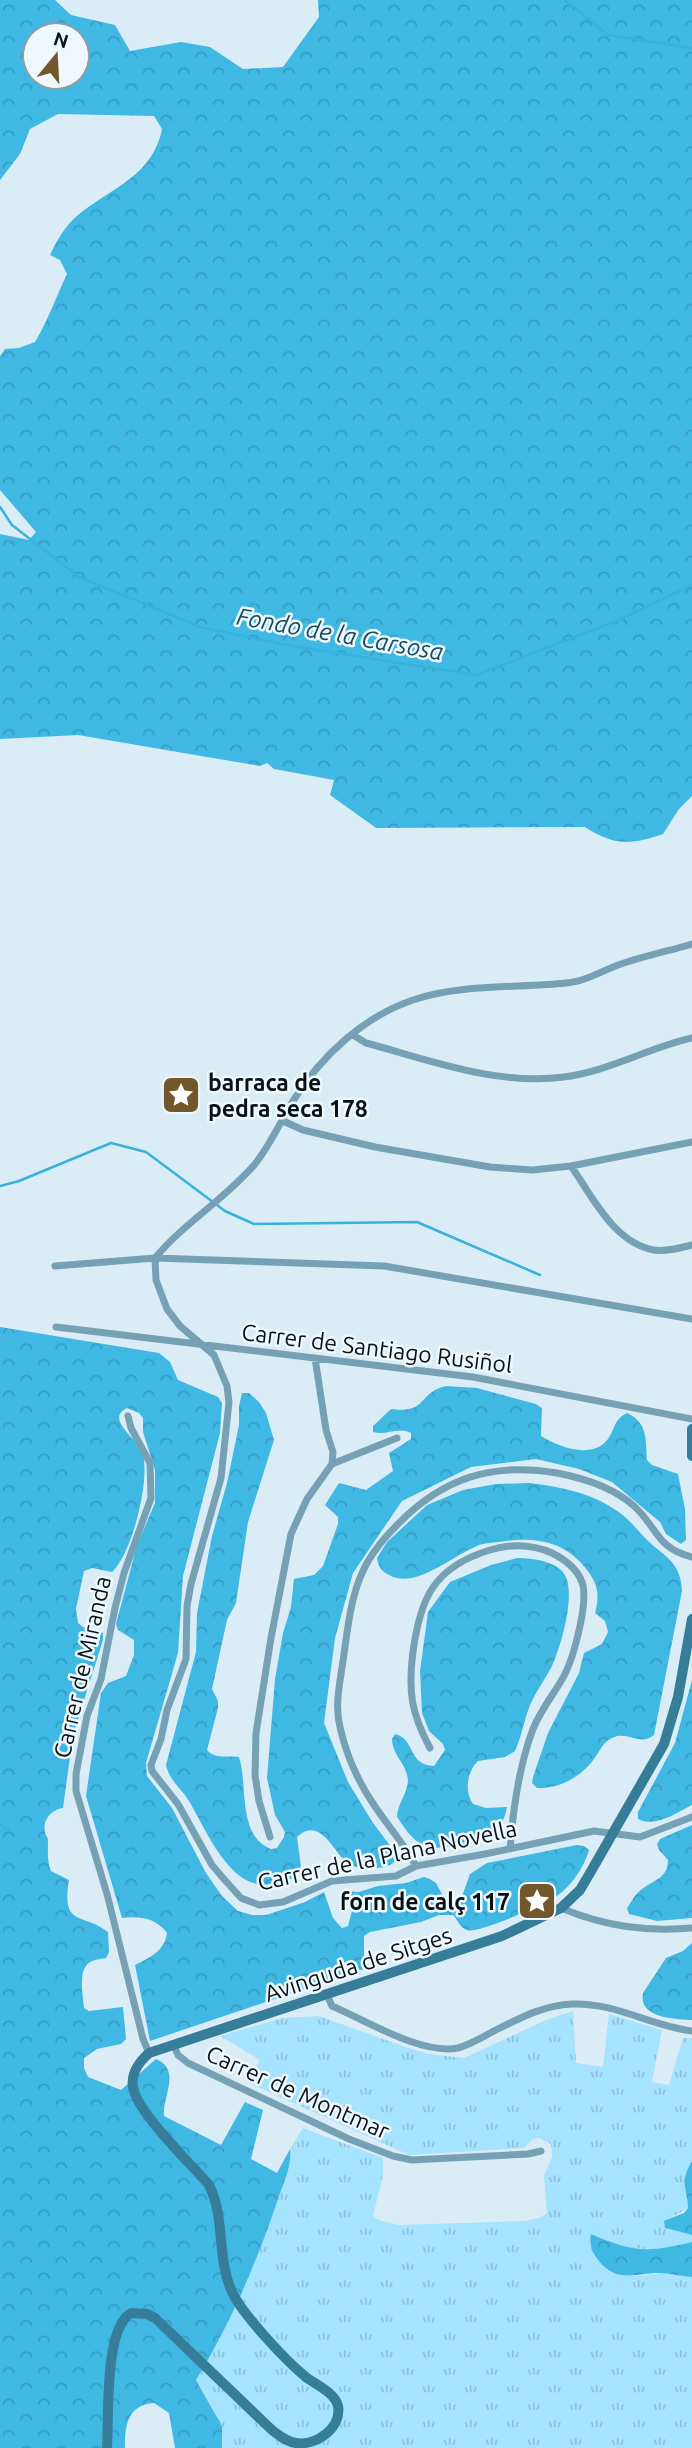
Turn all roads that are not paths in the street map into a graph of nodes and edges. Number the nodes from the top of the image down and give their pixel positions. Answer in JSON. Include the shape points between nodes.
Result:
{"nodes":[{"id":1,"x":692,"y":944,"type":"edge"},
{"id":2,"x":353,"y":1035,"type":"junction"},
{"id":3,"x":692,"y":1038,"type":"edge"},
{"id":4,"x":283,"y":1121,"type":"junction"},
{"id":5,"x":692,"y":1142,"type":"edge"},
{"id":6,"x":571,"y":1166,"type":"junction"},
{"id":7,"x":692,"y":1245,"type":"edge"},
{"id":8,"x":155,"y":1258,"type":"junction"},
{"id":9,"x":55,"y":1266,"type":"dead end"},
{"id":10,"x":692,"y":1320,"type":"edge"},
{"id":11,"x":56,"y":1327,"type":"dead end"},
{"id":12,"x":202,"y":1345,"type":"junction"},
{"id":13,"x":314,"y":1358,"type":"junction"},
{"id":14,"x":128,"y":1416,"type":"dead end"},
{"id":15,"x":692,"y":1419,"type":"edge"},
{"id":16,"x":692,"y":1429,"type":"edge"},
{"id":17,"x":397,"y":1438,"type":"dead end"},
{"id":18,"x":692,"y":1456,"type":"edge"},
{"id":19,"x":332,"y":1464,"type":"junction"},
{"id":20,"x":692,"y":1557,"type":"edge"},
{"id":21,"x":692,"y":1619,"type":"edge"},
{"id":22,"x":430,"y":1748,"type":"dead end"},
{"id":23,"x":692,"y":1817,"type":"edge"},
{"id":24,"x":615,"y":1832,"type":"junction"},
{"id":25,"x":270,"y":1837,"type":"dead end"},
{"id":26,"x":510,"y":1849,"type":"junction"},
{"id":27,"x":416,"y":1866,"type":"junction"},
{"id":28,"x":561,"y":1908,"type":"junction"},
{"id":29,"x":692,"y":1928,"type":"edge"},
{"id":30,"x":326,"y":1993,"type":"junction"},
{"id":31,"x":692,"y":2031,"type":"edge"},
{"id":32,"x":173,"y":2044,"type":"junction"},
{"id":33,"x":149,"y":2053,"type":"junction"},
{"id":34,"x":541,"y":2151,"type":"dead end"},
{"id":35,"x":107,"y":2448,"type":"edge"}],
"edges":[{"from":1,"to":2,"type":"street","via":[[568,983],[415,999],[378,1016]]},
{"from":2,"to":3,"type":"street","via":[[366,1043],[468,1071],[533,1079],[608,1067]]},
{"from":2,"to":4,"type":"street","via":[[317,1069]]},
{"from":4,"to":6,"type":"street","via":[[303,1130],[444,1160],[531,1170]]},
{"from":4,"to":8,"type":"street","via":[[253,1166]]},
{"from":5,"to":6,"type":"street"},
{"from":6,"to":7,"type":"street","via":[[624,1237],[656,1250]]},
{"from":8,"to":9,"type":"street"},
{"from":8,"to":10,"type":"street","via":[[384,1266]]},
{"from":8,"to":12,"type":"street","name":"Carrer de la Plana Novella","via":[[156,1280],[167,1309]]},
{"from":11,"to":12,"type":"street","name":"Carrer de Santiago Rusiñol"},
{"from":12,"to":13,"type":"street","name":"Carrer de Santiago Rusiñol"},
{"from":12,"to":27,"type":"street","name":"Carrer de la Plana Novella","via":[[214,1355],[227,1386],[223,1462],[191,1584],[186,1659],[152,1772],[189,1821],[212,1865],[250,1903],[283,1902],[332,1881],[396,1876]]},
{"from":13,"to":15,"type":"street","name":"Carrer de Santiago Rusiñol","via":[[473,1377]]},
{"from":13,"to":19,"type":"street"},
{"from":14,"to":33,"type":"street","name":"Carrer de Miranda","via":[[150,1463],[151,1498],[115,1608],[101,1679],[88,1716],[76,1791]]},
{"from":16,"to":18,"type":"street"},
{"from":17,"to":19,"type":"street"},
{"from":19,"to":25,"type":"street","via":[[307,1499],[291,1534],[271,1638],[256,1733],[255,1775]]},
{"from":20,"to":27,"type":"street","via":[[664,1545],[634,1506],[612,1491],[534,1470],[485,1472],[460,1479],[412,1509],[381,1541],[363,1569],[355,1594],[337,1714],[365,1792]]},
{"from":21,"to":24,"type":"street","name":"Avinguda de Sitges","via":[[664,1744]]},
{"from":22,"to":26,"type":"street","via":[[414,1715],[411,1675],[416,1627],[431,1589],[461,1563],[503,1546],[556,1555],[578,1574],[584,1599],[572,1658],[533,1729],[524,1758]]},
{"from":23,"to":24,"type":"street","name":"Carrer de la Plana Novella","via":[[640,1837]]},
{"from":24,"to":26,"type":"street","name":"Carrer de la Plana Novella","via":[[594,1831]]},
{"from":24,"to":28,"type":"street","name":"Avinguda de Sitges","via":[[580,1890]]},
{"from":26,"to":27,"type":"street","name":"Carrer de la Plana Novella"},
{"from":28,"to":29,"type":"street","via":[[610,1925]]},
{"from":28,"to":30,"type":"street","name":"Avinguda de Sitges","via":[[478,1945]]},
{"from":30,"to":31,"type":"street","via":[[332,2006],[421,2044],[442,2048],[458,2048],[550,2006],[573,2004],[607,2007]]},
{"from":30,"to":32,"type":"street","name":"Avinguda de Sitges"},
{"from":32,"to":33,"type":"street","name":"Avinguda de Sitges"},
{"from":32,"to":34,"type":"street","name":"Carrer de Montmar","via":[[188,2063],[393,2156],[412,2160]]},
{"from":33,"to":35,"type":"street","via":[[138,2064],[134,2091],[145,2112],[216,2199],[225,2274],[235,2297],[278,2352],[332,2396],[338,2409],[334,2426],[319,2439],[307,2443],[285,2440],[155,2318],[131,2313],[120,2323],[112,2349]]}]}
